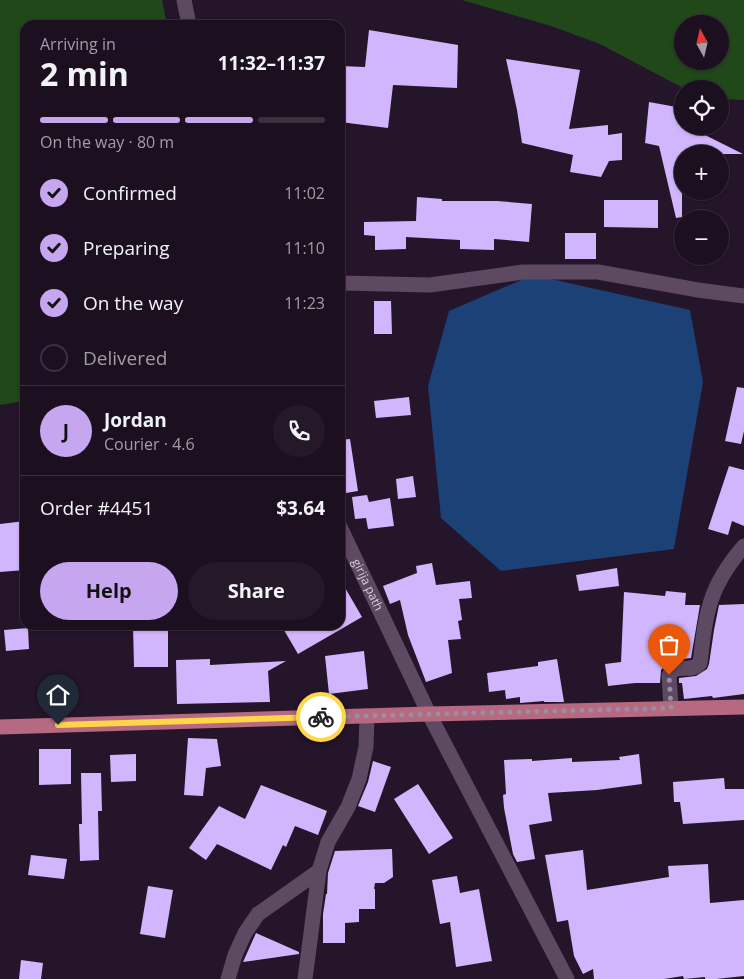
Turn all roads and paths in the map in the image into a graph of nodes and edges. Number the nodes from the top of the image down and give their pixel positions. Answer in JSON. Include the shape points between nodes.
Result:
{"nodes":[{"id":1,"x":184,"y":0,"type":"edge"},
{"id":2,"x":189,"y":20,"type":"edge"},
{"id":3,"x":345,"y":283,"type":"edge"},
{"id":4,"x":744,"y":296,"type":"edge"},
{"id":5,"x":345,"y":538,"type":"edge"},
{"id":6,"x":744,"y":546,"type":"edge"},
{"id":7,"x":744,"y":707,"type":"edge"},
{"id":8,"x":671,"y":708,"type":"junction"},
{"id":9,"x":429,"y":714,"type":"junction"},
{"id":10,"x":366,"y":716,"type":"junction"},
{"id":11,"x":0,"y":727,"type":"edge"},
{"id":12,"x":319,"y":872,"type":"junction"},
{"id":13,"x":228,"y":979,"type":"edge"},
{"id":14,"x":305,"y":979,"type":"edge"},
{"id":15,"x":567,"y":979,"type":"edge"}],
"edges":[{"from":1,"to":2,"type":"street"},
{"from":3,"to":4,"type":"street","via":[[430,285],[523,272],[598,272]]},
{"from":5,"to":9,"type":"street","name":"girija path"},
{"from":6,"to":8,"type":"street","via":[[728,564],[711,596],[700,663],[694,668],[676,668],[669,675]]},
{"from":7,"to":8,"type":"main road"},
{"from":8,"to":9,"type":"main road"},
{"from":9,"to":10,"type":"main road"},
{"from":9,"to":15,"type":"street","name":"girija path"},
{"from":10,"to":11,"type":"main road"},
{"from":10,"to":12,"type":"street","via":[[366,748],[359,779],[328,842]]},
{"from":12,"to":13,"type":"street","via":[[258,914],[245,932]]},
{"from":12,"to":14,"type":"street"}]}
